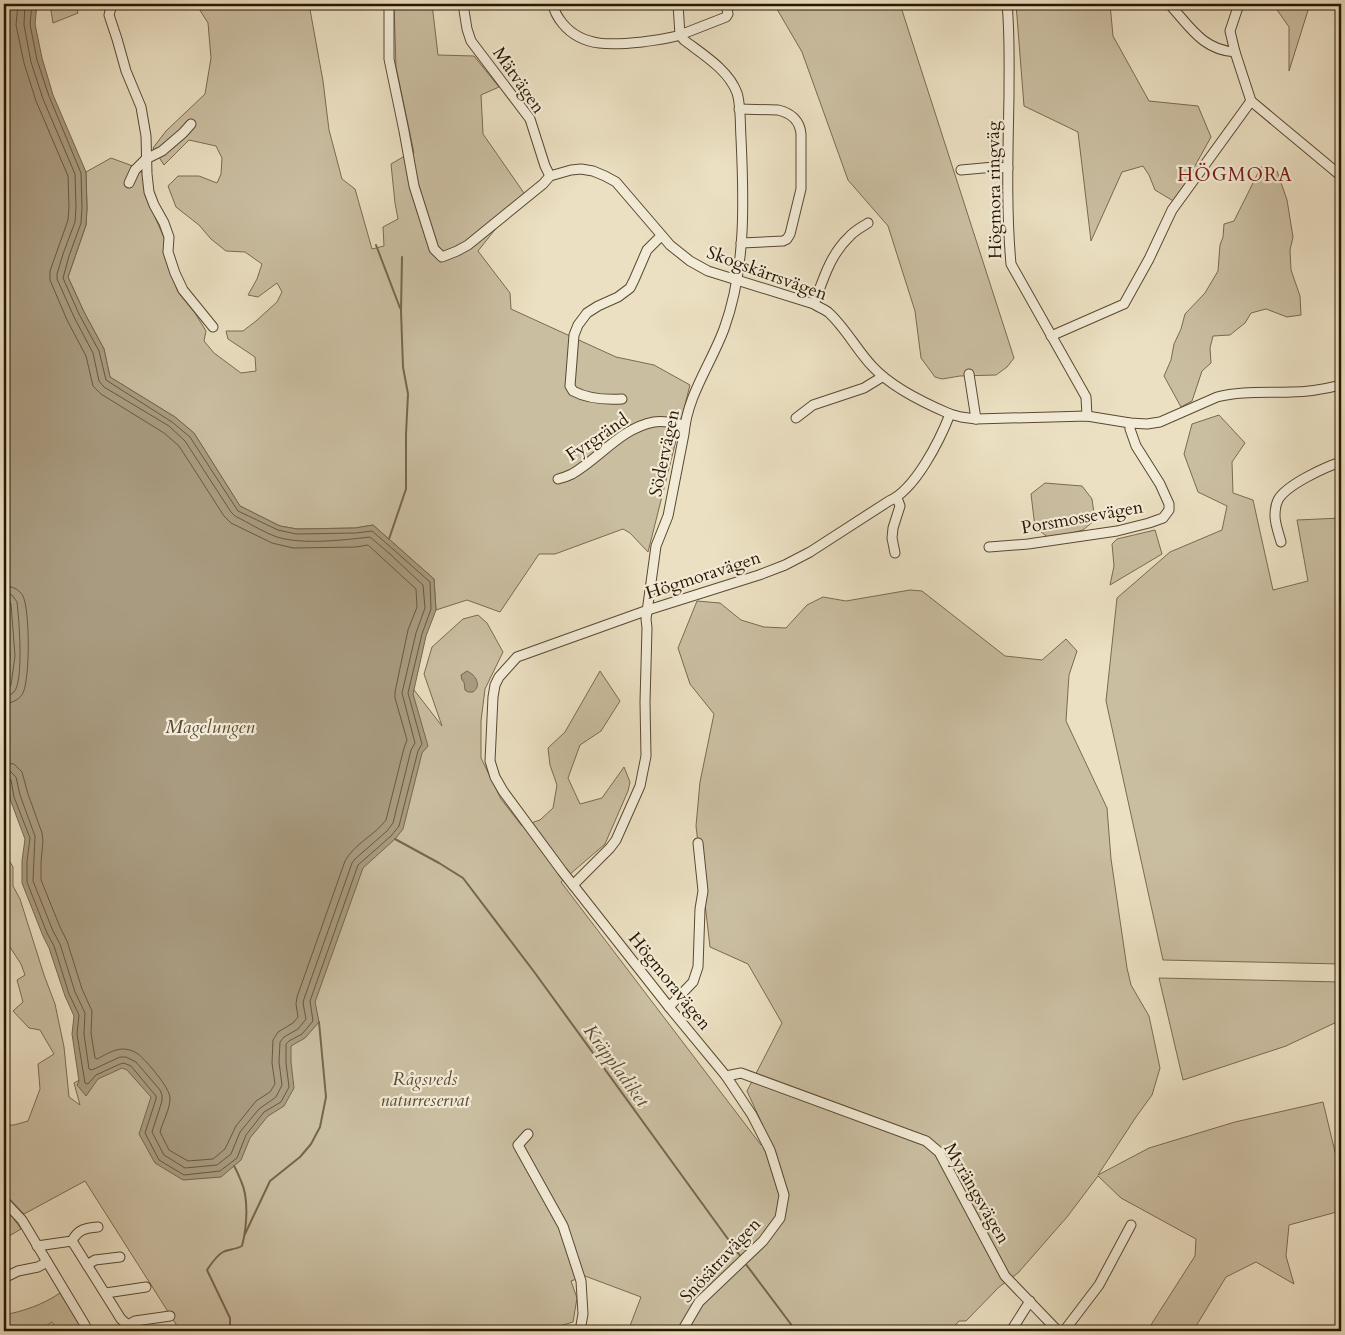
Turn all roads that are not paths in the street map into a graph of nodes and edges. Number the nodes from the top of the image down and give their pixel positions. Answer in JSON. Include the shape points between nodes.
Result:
{"nodes":[{"id":1,"x":112,"y":4,"type":"edge"},
{"id":2,"x":389,"y":4,"type":"edge"},
{"id":3,"x":463,"y":4,"type":"edge"},
{"id":4,"x":553,"y":4,"type":"edge"},
{"id":5,"x":678,"y":4,"type":"edge"},
{"id":6,"x":726,"y":4,"type":"edge"},
{"id":7,"x":1007,"y":4,"type":"edge"},
{"id":8,"x":1169,"y":4,"type":"edge"},
{"id":9,"x":1239,"y":4,"type":"edge"},
{"id":10,"x":680,"y":35,"type":"junction"},
{"id":11,"x":1235,"y":52,"type":"junction"},
{"id":12,"x":1251,"y":101,"type":"junction"},
{"id":13,"x":739,"y":109,"type":"junction"},
{"id":14,"x":191,"y":124,"type":"dead end"},
{"id":15,"x":146,"y":159,"type":"junction"},
{"id":16,"x":1008,"y":168,"type":"junction"},
{"id":17,"x":961,"y":170,"type":"dead end"},
{"id":18,"x":550,"y":176,"type":"junction"},
{"id":19,"x":1341,"y":176,"type":"edge"},
{"id":20,"x":129,"y":183,"type":"dead end"},
{"id":21,"x":868,"y":223,"type":"dead end"},
{"id":22,"x":661,"y":236,"type":"junction"},
{"id":23,"x":741,"y":243,"type":"junction"},
{"id":24,"x":736,"y":280,"type":"junction"},
{"id":25,"x":814,"y":304,"type":"junction"},
{"id":26,"x":213,"y":327,"type":"dead end"},
{"id":27,"x":1051,"y":336,"type":"junction"},
{"id":28,"x":968,"y":374,"type":"dead end"},
{"id":29,"x":882,"y":377,"type":"junction"},
{"id":30,"x":1341,"y":385,"type":"edge"},
{"id":31,"x":622,"y":399,"type":"dead end"},
{"id":32,"x":950,"y":414,"type":"junction"},
{"id":33,"x":1087,"y":416,"type":"junction"},
{"id":34,"x":796,"y":418,"type":"dead end"},
{"id":35,"x":976,"y":419,"type":"junction"},
{"id":36,"x":1130,"y":423,"type":"junction"},
{"id":37,"x":685,"y":425,"type":"junction"},
{"id":38,"x":1341,"y":462,"type":"edge"},
{"id":39,"x":558,"y":479,"type":"dead end"},
{"id":40,"x":897,"y":498,"type":"junction"},
{"id":41,"x":1281,"y":542,"type":"dead end"},
{"id":42,"x":989,"y":547,"type":"dead end"},
{"id":43,"x":895,"y":553,"type":"dead end"},
{"id":44,"x":648,"y":610,"type":"junction"},
{"id":45,"x":698,"y":844,"type":"dead end"},
{"id":46,"x":573,"y":885,"type":"junction"},
{"id":47,"x":669,"y":1007,"type":"junction"},
{"id":48,"x":726,"y":1076,"type":"junction"},
{"id":49,"x":528,"y":1134,"type":"dead end"},
{"id":50,"x":4,"y":1201,"type":"edge"},
{"id":51,"x":1131,"y":1225,"type":"dead end"},
{"id":52,"x":98,"y":1227,"type":"dead end"},
{"id":53,"x":72,"y":1241,"type":"junction"},
{"id":54,"x":37,"y":1246,"type":"junction"},
{"id":55,"x":120,"y":1257,"type":"dead end"},
{"id":56,"x":47,"y":1262,"type":"junction"},
{"id":57,"x":87,"y":1265,"type":"junction"},
{"id":58,"x":4,"y":1278,"type":"edge"},
{"id":59,"x":146,"y":1286,"type":"dead end"},
{"id":60,"x":106,"y":1293,"type":"junction"},
{"id":61,"x":1030,"y":1302,"type":"junction"},
{"id":62,"x":170,"y":1316,"type":"dead end"},
{"id":63,"x":1047,"y":1320,"type":"junction"},
{"id":64,"x":129,"y":1328,"type":"edge"},
{"id":65,"x":87,"y":1331,"type":"edge"},
{"id":66,"x":580,"y":1331,"type":"edge"},
{"id":67,"x":682,"y":1331,"type":"edge"},
{"id":68,"x":1012,"y":1331,"type":"edge"},
{"id":69,"x":1045,"y":1331,"type":"edge"},
{"id":70,"x":1058,"y":1331,"type":"edge"},
{"id":71,"x":1064,"y":1331,"type":"edge"}],
"edges":[{"from":1,"to":15,"type":"street","via":[[108,15],[141,107]]},
{"from":2,"to":18,"type":"street","name":"Skogskärrsvägen","via":[[389,60],[414,186],[434,249],[442,257],[468,245]]},
{"from":3,"to":18,"type":"street","name":"Mätvägen","via":[[471,41],[530,119]]},
{"from":4,"to":10,"type":"street","via":[[566,28],[576,36],[598,44]]},
{"from":5,"to":10,"type":"street"},
{"from":6,"to":10,"type":"street","via":[[726,17]]},
{"from":7,"to":16,"type":"street","name":"Högmora ringväg","via":[[1010,27]]},
{"from":8,"to":11,"type":"street","via":[[1197,36],[1214,47]]},
{"from":9,"to":11,"type":"street","via":[[1230,31]]},
{"from":10,"to":13,"type":"street","name":"Södervägen","via":[[725,73],[737,93]]},
{"from":11,"to":12,"type":"street"},
{"from":12,"to":19,"type":"street"},
{"from":12,"to":27,"type":"street","via":[[1172,210],[1124,304]]},
{"from":13,"to":23,"type":"street","name":"Södervägen"},
{"from":13,"to":23,"type":"street","via":[[784,111],[796,119],[801,128],[801,189],[790,234],[783,241]]},
{"from":14,"to":15,"type":"street","via":[[162,151]]},
{"from":15,"to":20,"type":"street","via":[[135,170]]},
{"from":15,"to":26,"type":"street","via":[[149,192],[169,237],[168,252],[175,273],[182,290]]},
{"from":16,"to":17,"type":"street"},
{"from":16,"to":27,"type":"street","name":"Högmora ringväg","via":[[1011,264]]},
{"from":18,"to":22,"type":"street","name":"Skogskärrsvägen","via":[[581,169],[605,176],[616,182]]},
{"from":21,"to":25,"type":"street","via":[[849,237],[831,260]]},
{"from":22,"to":24,"type":"street","name":"Skogskärrsvägen","via":[[690,261]]},
{"from":22,"to":31,"type":"street","name":"Fyrgränd","via":[[647,250],[630,288],[618,298],[587,313],[574,334],[570,386],[573,391],[605,400]]},
{"from":23,"to":24,"type":"street","name":"Södervägen"},
{"from":24,"to":25,"type":"street","name":"Skogskärrsvägen"},
{"from":24,"to":37,"type":"street","name":"Södervägen","via":[[724,330],[695,392]]},
{"from":25,"to":29,"type":"street","name":"Skogskärrsvägen","via":[[841,327]]},
{"from":27,"to":33,"type":"street","name":"Högmora ringväg","via":[[1086,397]]},
{"from":28,"to":35,"type":"street"},
{"from":29,"to":32,"type":"street","name":"Skogskärrsvägen"},
{"from":29,"to":34,"type":"street","via":[[864,388],[813,405]]},
{"from":30,"to":36,"type":"street","via":[[1292,392],[1226,395],[1160,422]]},
{"from":32,"to":35,"type":"street"},
{"from":32,"to":40,"type":"street","name":"Högmoravägen","via":[[916,478]]},
{"from":33,"to":35,"type":"street"},
{"from":33,"to":36,"type":"street"},
{"from":36,"to":42,"type":"street","name":"Porsmossevägen","via":[[1136,446],[1169,504],[1163,518],[1117,531]]},
{"from":37,"to":39,"type":"street","name":"Fyrgränd","via":[[655,421],[640,426],[572,474]]},
{"from":37,"to":44,"type":"street","name":"Södervägen","via":[[668,516],[656,546]]},
{"from":38,"to":41,"type":"street","via":[[1314,473],[1283,494],[1275,516]]},
{"from":40,"to":43,"type":"street","via":[[900,506],[892,538]]},
{"from":40,"to":44,"type":"street","name":"Högmoravägen","via":[[785,565]]},
{"from":44,"to":46,"type":"street","name":"Södervägen","via":[[646,756],[642,778],[616,840]]},
{"from":44,"to":46,"type":"street","name":"Högmoravägen","via":[[517,658],[495,685],[490,761],[495,777],[502,792]]},
{"from":45,"to":47,"type":"street","via":[[703,891],[698,967],[693,982]]},
{"from":46,"to":47,"type":"street","name":"Högmoravägen"},
{"from":47,"to":48,"type":"street","name":"Högmoravägen"},
{"from":48,"to":61,"type":"street","name":"Myrängsvägen","via":[[741,1073],[926,1141],[939,1152],[1005,1276]]},
{"from":48,"to":67,"type":"street","name":"Snösätravägen","via":[[770,1150],[784,1195],[780,1218],[762,1241],[699,1302]]},
{"from":49,"to":66,"type":"street","via":[[518,1145],[563,1226],[581,1281],[583,1314]]},
{"from":50,"to":54,"type":"street","via":[[22,1220]]},
{"from":51,"to":71,"type":"street","via":[[1098,1285]]},
{"from":52,"to":53,"type":"street","via":[[82,1229]]},
{"from":53,"to":54,"type":"street"},
{"from":53,"to":57,"type":"street"},
{"from":54,"to":56,"type":"street"},
{"from":55,"to":57,"type":"street","via":[[96,1260]]},
{"from":56,"to":58,"type":"street"},
{"from":56,"to":65,"type":"street"},
{"from":57,"to":60,"type":"street"},
{"from":59,"to":60,"type":"street"},
{"from":60,"to":64,"type":"street"},
{"from":61,"to":63,"type":"street","name":"Myrängsvägen"},
{"from":61,"to":68,"type":"street"},
{"from":62,"to":64,"type":"street","via":[[135,1321]]},
{"from":63,"to":69,"type":"street"},
{"from":63,"to":70,"type":"street","name":"Myrängsvägen"}]}
